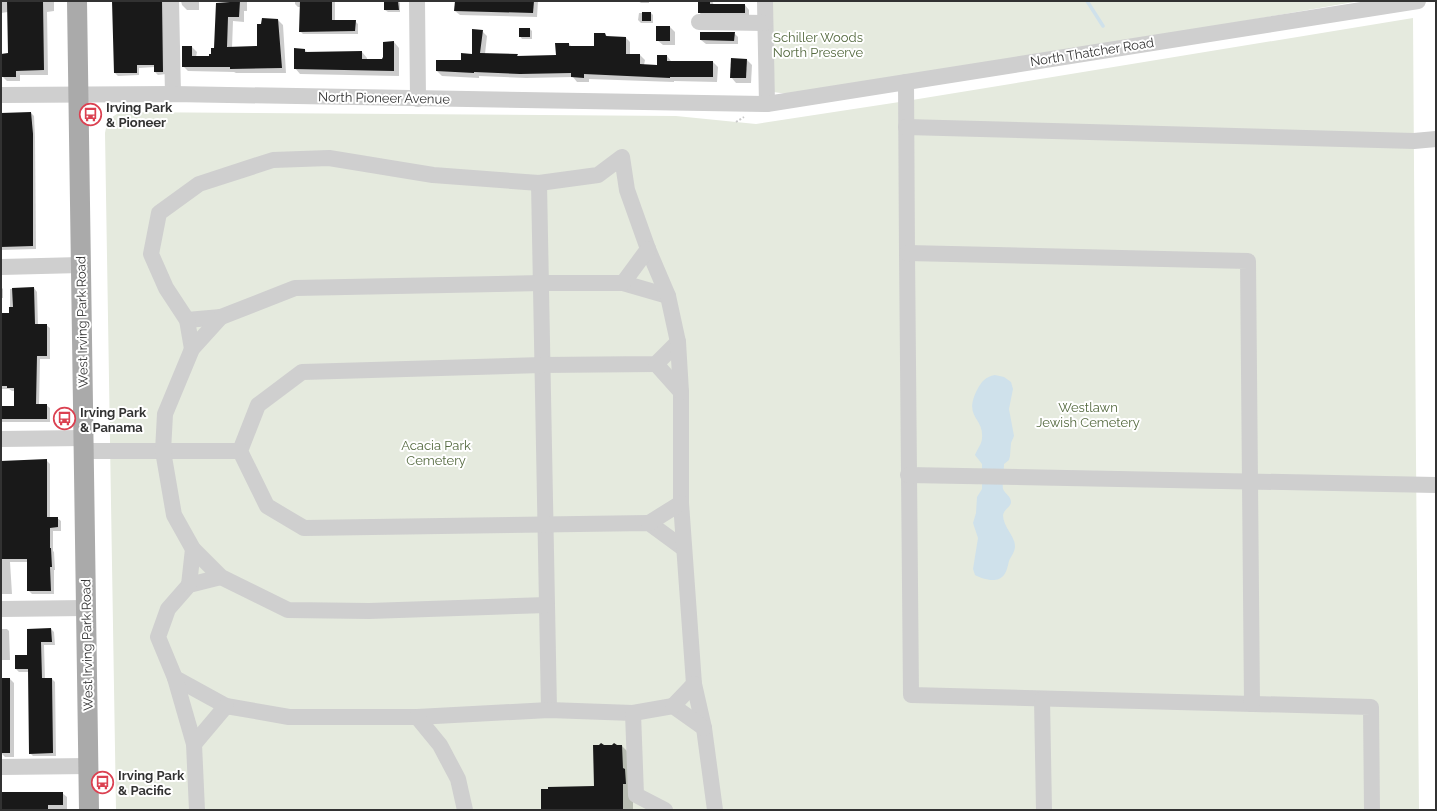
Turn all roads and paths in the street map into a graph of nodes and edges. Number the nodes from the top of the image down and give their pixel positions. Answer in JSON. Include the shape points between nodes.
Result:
{"nodes":[{"id":1,"x":77,"y":1,"type":"edge"},
{"id":2,"x":171,"y":1,"type":"edge"},
{"id":3,"x":417,"y":1,"type":"edge"},
{"id":4,"x":765,"y":1,"type":"edge"},
{"id":5,"x":1418,"y":1,"type":"edge"},
{"id":6,"x":699,"y":22,"type":"dead end"},
{"id":7,"x":765,"y":24,"type":"junction"},
{"id":8,"x":906,"y":82,"type":"junction"},
{"id":9,"x":78,"y":94,"type":"junction"},
{"id":10,"x":173,"y":94,"type":"junction"},
{"id":11,"x":1,"y":95,"type":"edge"},
{"id":12,"x":418,"y":99,"type":"junction"},
{"id":13,"x":767,"y":104,"type":"junction"},
{"id":14,"x":906,"y":127,"type":"junction"},
{"id":15,"x":1436,"y":140,"type":"edge"},
{"id":16,"x":539,"y":183,"type":"junction"},
{"id":17,"x":648,"y":249,"type":"junction"},
{"id":18,"x":907,"y":253,"type":"junction"},
{"id":19,"x":81,"y":266,"type":"junction"},
{"id":20,"x":1,"y":267,"type":"edge"},
{"id":21,"x":541,"y":283,"type":"junction"},
{"id":22,"x":623,"y":283,"type":"junction"},
{"id":23,"x":668,"y":296,"type":"junction"},
{"id":24,"x":220,"y":317,"type":"junction"},
{"id":25,"x":187,"y":320,"type":"junction"},
{"id":26,"x":678,"y":342,"type":"junction"},
{"id":27,"x":192,"y":349,"type":"junction"},
{"id":28,"x":656,"y":364,"type":"junction"},
{"id":29,"x":542,"y":365,"type":"junction"},
{"id":30,"x":680,"y":392,"type":"junction"},
{"id":31,"x":1,"y":439,"type":"edge"},
{"id":32,"x":84,"y":445,"type":"junction"},
{"id":33,"x":163,"y":451,"type":"junction"},
{"id":34,"x":240,"y":451,"type":"junction"},
{"id":35,"x":908,"y":475,"type":"junction"},
{"id":36,"x":1249,"y":481,"type":"junction"},
{"id":37,"x":1436,"y":485,"type":"edge"},
{"id":38,"x":681,"y":503,"type":"junction"},
{"id":39,"x":649,"y":523,"type":"junction"},
{"id":40,"x":545,"y":524,"type":"junction"},
{"id":41,"x":683,"y":548,"type":"junction"},
{"id":42,"x":193,"y":550,"type":"junction"},
{"id":43,"x":221,"y":577,"type":"junction"},
{"id":44,"x":189,"y":585,"type":"junction"},
{"id":45,"x":547,"y":605,"type":"junction"},
{"id":46,"x":86,"y":608,"type":"junction"},
{"id":47,"x":1,"y":609,"type":"edge"},
{"id":48,"x":175,"y":678,"type":"junction"},
{"id":49,"x":694,"y":684,"type":"junction"},
{"id":50,"x":1042,"y":699,"type":"junction"},
{"id":51,"x":1252,"y":704,"type":"junction"},
{"id":52,"x":226,"y":706,"type":"junction"},
{"id":53,"x":673,"y":706,"type":"junction"},
{"id":54,"x":548,"y":710,"type":"junction"},
{"id":55,"x":633,"y":713,"type":"junction"},
{"id":56,"x":417,"y":717,"type":"junction"},
{"id":57,"x":704,"y":728,"type":"junction"},
{"id":58,"x":194,"y":744,"type":"junction"},
{"id":59,"x":89,"y":766,"type":"junction"},
{"id":60,"x":1,"y":767,"type":"edge"},
{"id":61,"x":89,"y":810,"type":"edge"},
{"id":62,"x":197,"y":810,"type":"edge"},
{"id":63,"x":466,"y":810,"type":"edge"},
{"id":64,"x":665,"y":810,"type":"edge"},
{"id":65,"x":715,"y":810,"type":"edge"},
{"id":66,"x":1044,"y":810,"type":"edge"},
{"id":67,"x":1372,"y":810,"type":"edge"}],
"edges":[{"from":1,"to":9,"type":"main road","name":"West Irving Park Road"},
{"from":2,"to":10,"type":"street"},
{"from":3,"to":12,"type":"street"},
{"from":4,"to":7,"type":"street"},
{"from":5,"to":8,"type":"street","name":"North Thatcher Road"},
{"from":6,"to":7,"type":"street"},
{"from":7,"to":13,"type":"street"},
{"from":8,"to":13,"type":"street","name":"North Thatcher Road"},
{"from":8,"to":14,"type":"street"},
{"from":9,"to":10,"type":"street","name":"North Pioneer Avenue"},
{"from":9,"to":11,"type":"street","name":"North Pioneer Avenue"},
{"from":9,"to":19,"type":"main road","name":"West Irving Park Road"},
{"from":10,"to":12,"type":"street","name":"North Pioneer Avenue"},
{"from":12,"to":13,"type":"street","name":"North Pioneer Avenue"},
{"from":14,"to":15,"type":"street"},
{"from":14,"to":18,"type":"street"},
{"from":16,"to":17,"type":"street","via":[[598,175],[622,157],[627,190]]},
{"from":16,"to":21,"type":"street"},
{"from":16,"to":25,"type":"street","via":[[432,175],[329,158],[273,160],[200,184],[159,213],[151,254],[166,288]]},
{"from":17,"to":22,"type":"street"},
{"from":17,"to":23,"type":"street"},
{"from":18,"to":35,"type":"street"},
{"from":18,"to":36,"type":"street","via":[[1248,261]]},
{"from":19,"to":20,"type":"street"},
{"from":19,"to":32,"type":"main road","name":"West Irving Park Road"},
{"from":21,"to":22,"type":"street"},
{"from":21,"to":24,"type":"street","via":[[295,288]]},
{"from":21,"to":29,"type":"street"},
{"from":22,"to":23,"type":"street"},
{"from":23,"to":26,"type":"street"},
{"from":24,"to":25,"type":"street"},
{"from":24,"to":27,"type":"street"},
{"from":25,"to":27,"type":"street"},
{"from":26,"to":28,"type":"street"},
{"from":26,"to":30,"type":"street"},
{"from":27,"to":33,"type":"street","via":[[165,414]]},
{"from":28,"to":29,"type":"street"},
{"from":28,"to":30,"type":"street"},
{"from":29,"to":34,"type":"street","via":[[302,372],[258,405]]},
{"from":29,"to":40,"type":"street"},
{"from":30,"to":38,"type":"street"},
{"from":31,"to":32,"type":"street"},
{"from":32,"to":33,"type":"street"},
{"from":32,"to":46,"type":"main road","name":"West Irving Park Road"},
{"from":33,"to":34,"type":"street"},
{"from":33,"to":42,"type":"street","via":[[174,515]]},
{"from":34,"to":40,"type":"street","via":[[267,506],[304,528]]},
{"from":35,"to":36,"type":"street"},
{"from":35,"to":50,"type":"street","via":[[911,695]]},
{"from":36,"to":37,"type":"street"},
{"from":36,"to":51,"type":"street"},
{"from":38,"to":39,"type":"street"},
{"from":38,"to":41,"type":"street"},
{"from":39,"to":40,"type":"street"},
{"from":39,"to":41,"type":"street"},
{"from":40,"to":45,"type":"street"},
{"from":41,"to":49,"type":"street"},
{"from":42,"to":43,"type":"street"},
{"from":42,"to":44,"type":"street"},
{"from":43,"to":44,"type":"street"},
{"from":43,"to":45,"type":"street","via":[[288,610],[369,611]]},
{"from":44,"to":48,"type":"street","via":[[168,609],[158,637]]},
{"from":45,"to":54,"type":"street"},
{"from":46,"to":47,"type":"street"},
{"from":46,"to":59,"type":"main road","name":"West Irving Park Road"},
{"from":48,"to":52,"type":"street"},
{"from":48,"to":58,"type":"street"},
{"from":49,"to":53,"type":"street"},
{"from":49,"to":57,"type":"street"},
{"from":50,"to":51,"type":"street"},
{"from":50,"to":66,"type":"street"},
{"from":51,"to":67,"type":"street","via":[[1371,707]]},
{"from":52,"to":56,"type":"street","via":[[289,717]]},
{"from":52,"to":58,"type":"street"},
{"from":53,"to":55,"type":"street"},
{"from":53,"to":57,"type":"street"},
{"from":54,"to":55,"type":"street"},
{"from":54,"to":56,"type":"street"},
{"from":55,"to":64,"type":"street","via":[[636,795]]},
{"from":56,"to":63,"type":"street","via":[[440,746],[458,779]]},
{"from":57,"to":65,"type":"street"},
{"from":58,"to":62,"type":"street"},
{"from":59,"to":60,"type":"street"},
{"from":59,"to":61,"type":"main road","name":"West Irving Park Road"}]}
